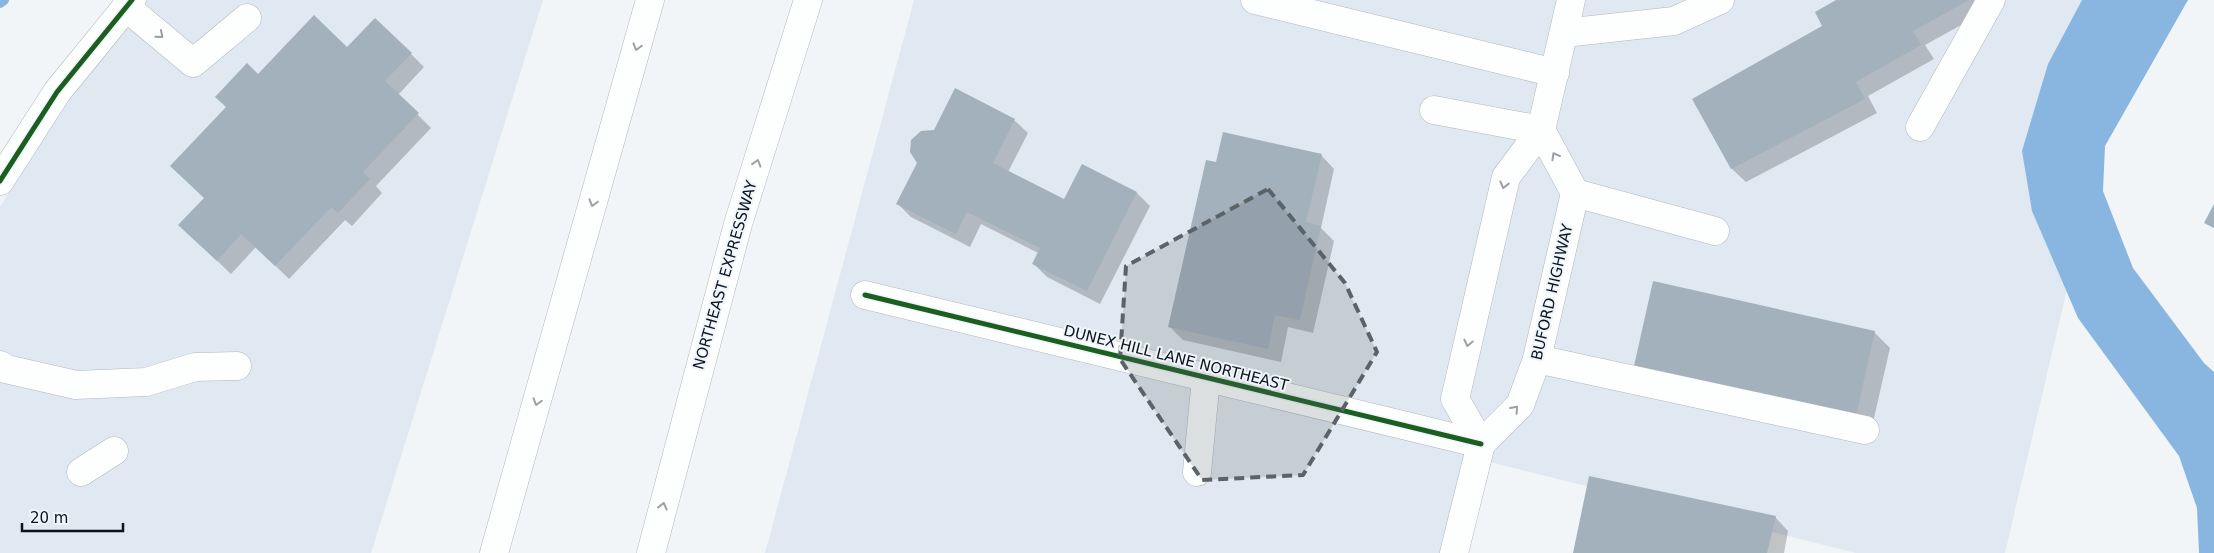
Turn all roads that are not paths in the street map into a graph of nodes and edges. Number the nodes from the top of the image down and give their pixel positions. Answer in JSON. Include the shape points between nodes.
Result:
{"nodes":[{"id":1,"x":650,"y":0,"type":"edge"},
{"id":2,"x":808,"y":0,"type":"edge"},
{"id":3,"x":1255,"y":0,"type":"edge"},
{"id":4,"x":1571,"y":0,"type":"edge"},
{"id":5,"x":1720,"y":0,"type":"edge"},
{"id":6,"x":1991,"y":0,"type":"edge"},
{"id":7,"x":129,"y":3,"type":"edge"},
{"id":8,"x":247,"y":18,"type":"dead end"},
{"id":9,"x":1564,"y":33,"type":"junction"},
{"id":10,"x":1555,"y":73,"type":"junction"},
{"id":11,"x":1434,"y":110,"type":"dead end"},
{"id":12,"x":1920,"y":127,"type":"dead end"},
{"id":13,"x":1541,"y":130,"type":"junction"},
{"id":14,"x":0,"y":181,"type":"edge"},
{"id":15,"x":1575,"y":193,"type":"junction"},
{"id":16,"x":1715,"y":231,"type":"dead end"},
{"id":17,"x":865,"y":295,"type":"dead end"},
{"id":18,"x":1537,"y":359,"type":"junction"},
{"id":19,"x":0,"y":365,"type":"edge"},
{"id":20,"x":237,"y":366,"type":"dead end"},
{"id":21,"x":1206,"y":378,"type":"junction"},
{"id":22,"x":1864,"y":430,"type":"dead end"},
{"id":23,"x":1481,"y":444,"type":"junction"},
{"id":24,"x":114,"y":451,"type":"dead end"},
{"id":25,"x":81,"y":472,"type":"dead end"},
{"id":26,"x":1197,"y":472,"type":"dead end"},
{"id":27,"x":494,"y":553,"type":"edge"},
{"id":28,"x":651,"y":553,"type":"edge"},
{"id":29,"x":1454,"y":553,"type":"edge"}],
"edges":[{"from":1,"to":27,"type":"main road","one_way":true},
{"from":28,"to":2,"type":"main road","name":"NORTHEAST EXPRESSWAY","one_way":true,"via":[[738,224]]},
{"from":3,"to":10,"type":"main road"},
{"from":4,"to":9,"type":"main road"},
{"from":5,"to":9,"type":"main road","via":[[1674,22]]},
{"from":6,"to":12,"type":"main road"},
{"from":7,"to":8,"type":"main road","one_way":true,"via":[[193,63]]},
{"from":7,"to":14,"type":"main road","via":[[57,92]]},
{"from":9,"to":10,"type":"main road"},
{"from":10,"to":13,"type":"main road"},
{"from":11,"to":13,"type":"main road"},
{"from":15,"to":13,"type":"main road","one_way":true},
{"from":13,"to":23,"type":"main road","one_way":true,"via":[[1506,177],[1455,399]]},
{"from":15,"to":16,"type":"main road"},
{"from":15,"to":18,"type":"main road","name":"BUFORD HIGHWAY"},
{"from":17,"to":21,"type":"main road","name":"DUNEX HILL LANE NORTHEAST"},
{"from":18,"to":22,"type":"main road"},
{"from":23,"to":18,"type":"main road","name":"BUFORD HIGHWAY","one_way":true,"via":[[1520,405]]},
{"from":19,"to":20,"type":"main road","via":[[76,385],[146,382],[195,368]]},
{"from":21,"to":23,"type":"main road","name":"DUNEX HILL LANE NORTHEAST"},
{"from":21,"to":26,"type":"main road"},
{"from":23,"to":29,"type":"main road"},
{"from":24,"to":25,"type":"main road"}]}
